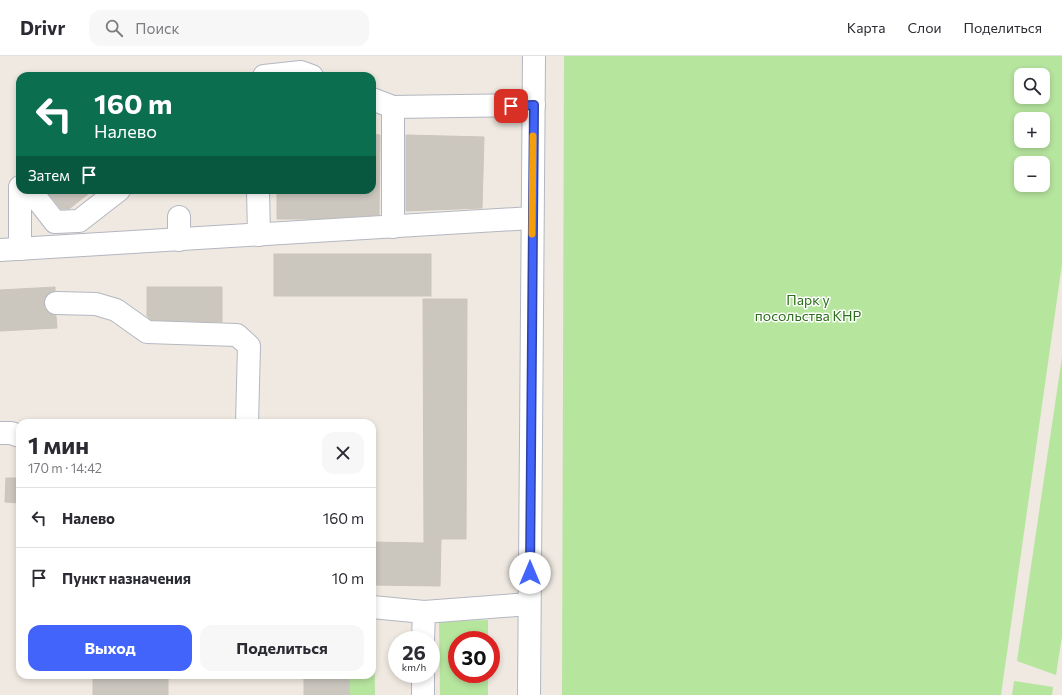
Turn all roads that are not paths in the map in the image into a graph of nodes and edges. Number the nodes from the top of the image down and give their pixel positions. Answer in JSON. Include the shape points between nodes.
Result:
{"nodes":[{"id":1,"x":534,"y":56,"type":"edge"},
{"id":2,"x":376,"y":101,"type":"edge"},
{"id":3,"x":534,"y":105,"type":"junction"},
{"id":4,"x":393,"y":107,"type":"junction"},
{"id":5,"x":18,"y":194,"type":"edge"},
{"id":6,"x":33,"y":194,"type":"edge"},
{"id":7,"x":114,"y":194,"type":"edge"},
{"id":8,"x":258,"y":194,"type":"edge"},
{"id":9,"x":179,"y":217,"type":"dead end"},
{"id":10,"x":532,"y":218,"type":"junction"},
{"id":11,"x":393,"y":227,"type":"junction"},
{"id":12,"x":259,"y":235,"type":"junction"},
{"id":13,"x":179,"y":240,"type":"junction"},
{"id":14,"x":10,"y":250,"type":"edge"},
{"id":15,"x":56,"y":303,"type":"dead end"},
{"id":16,"x":247,"y":419,"type":"edge"},
{"id":17,"x":0,"y":433,"type":"edge"},
{"id":18,"x":16,"y":435,"type":"edge"},
{"id":19,"x":529,"y":604,"type":"junction"},
{"id":20,"x":376,"y":606,"type":"edge"},
{"id":21,"x":424,"y":612,"type":"junction"},
{"id":22,"x":423,"y":631,"type":"edge"},
{"id":23,"x":423,"y":683,"type":"edge"},
{"id":24,"x":423,"y":695,"type":"edge"},
{"id":25,"x":528,"y":695,"type":"edge"}],
"edges":[{"from":1,"to":3,"type":"street"},
{"from":2,"to":4,"type":"street"},
{"from":3,"to":4,"type":"street"},
{"from":3,"to":10,"type":"street"},
{"from":4,"to":11,"type":"street"},
{"from":5,"to":14,"type":"street"},
{"from":6,"to":7,"type":"street","via":[[55,222],[79,221]]},
{"from":8,"to":12,"type":"street"},
{"from":9,"to":13,"type":"street"},
{"from":10,"to":11,"type":"street"},
{"from":10,"to":19,"type":"street"},
{"from":11,"to":12,"type":"street"},
{"from":12,"to":13,"type":"street"},
{"from":13,"to":14,"type":"street"},
{"from":15,"to":16,"type":"street","via":[[96,304],[116,310],[147,332],[237,335],[249,346]]},
{"from":17,"to":18,"type":"street"},
{"from":19,"to":21,"type":"street"},
{"from":19,"to":25,"type":"street"},
{"from":20,"to":21,"type":"street"},
{"from":21,"to":22,"type":"street"},
{"from":23,"to":24,"type":"street"}]}
